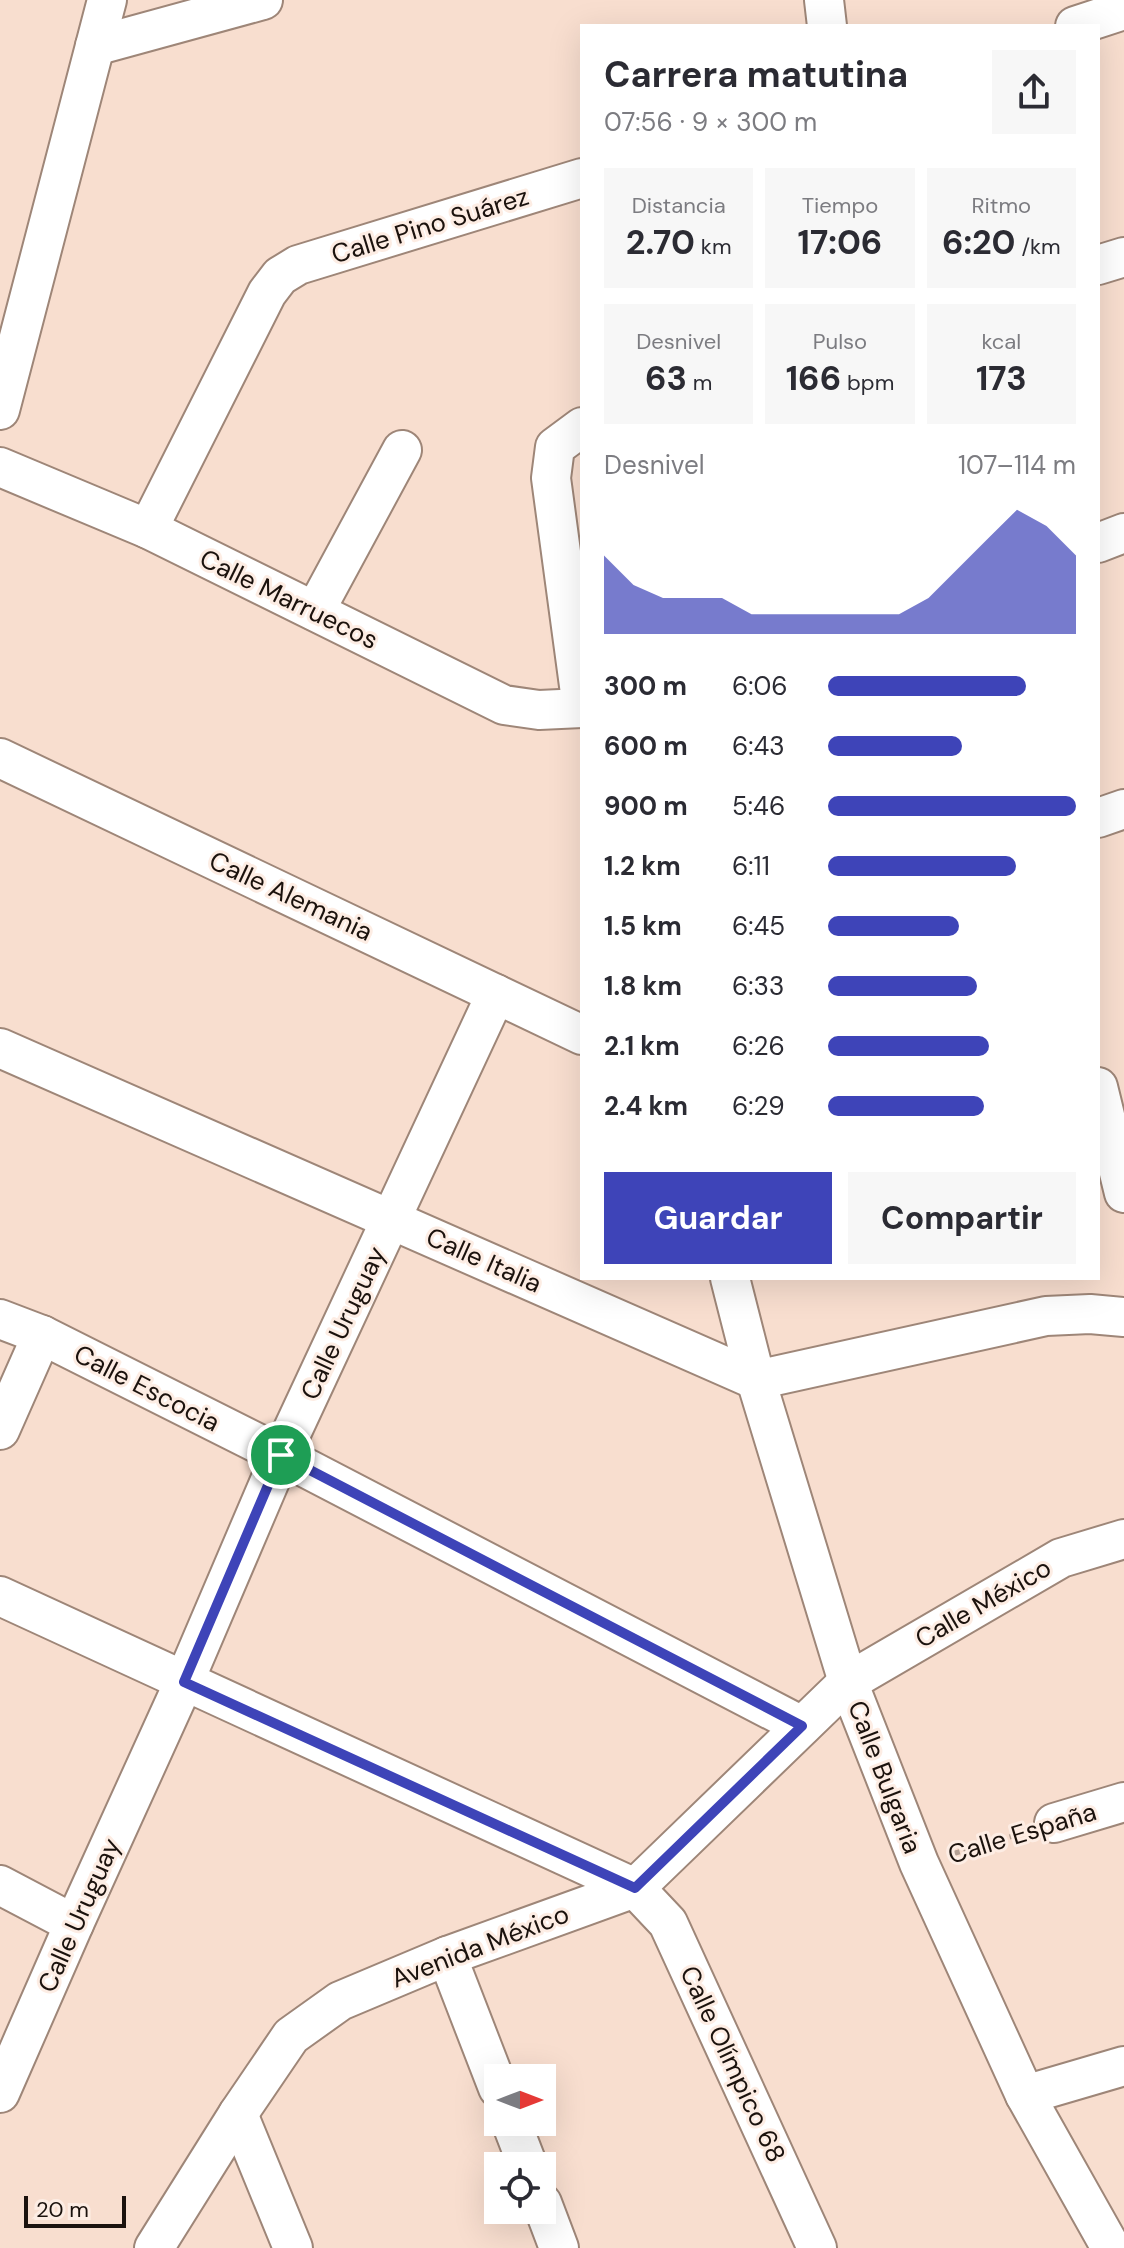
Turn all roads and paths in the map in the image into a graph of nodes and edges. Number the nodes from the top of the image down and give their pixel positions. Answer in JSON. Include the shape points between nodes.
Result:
{"nodes":[{"id":1,"x":107,"y":0,"type":"edge"},
{"id":2,"x":263,"y":0,"type":"edge"},
{"id":3,"x":824,"y":0,"type":"edge"},
{"id":4,"x":1124,"y":10,"type":"edge"},
{"id":5,"x":827,"y":24,"type":"edge"},
{"id":6,"x":1081,"y":24,"type":"edge"},
{"id":7,"x":95,"y":46,"type":"junction"},
{"id":8,"x":580,"y":179,"type":"edge"},
{"id":9,"x":1124,"y":257,"type":"edge"},
{"id":10,"x":1100,"y":264,"type":"edge"},
{"id":11,"x":0,"y":410,"type":"edge"},
{"id":12,"x":568,"y":437,"type":"edge"},
{"id":13,"x":402,"y":450,"type":"dead end"},
{"id":14,"x":0,"y":467,"type":"edge"},
{"id":15,"x":148,"y":529,"type":"junction"},
{"id":16,"x":1124,"y":533,"type":"edge"},
{"id":17,"x":1100,"y":542,"type":"edge"},
{"id":18,"x":315,"y":611,"type":"junction"},
{"id":19,"x":580,"y":693,"type":"edge"},
{"id":20,"x":580,"y":708,"type":"edge"},
{"id":21,"x":0,"y":758,"type":"edge"},
{"id":22,"x":1124,"y":809,"type":"edge"},
{"id":23,"x":1100,"y":817,"type":"edge"},
{"id":24,"x":496,"y":994,"type":"junction"},
{"id":25,"x":580,"y":1034,"type":"edge"},
{"id":26,"x":0,"y":1048,"type":"edge"},
{"id":27,"x":1124,"y":1065,"type":"edge"},
{"id":28,"x":1100,"y":1074,"type":"edge"},
{"id":29,"x":1100,"y":1095,"type":"edge"},
{"id":30,"x":1124,"y":1193,"type":"edge"},
{"id":31,"x":391,"y":1219,"type":"junction"},
{"id":32,"x":731,"y":1280,"type":"edge"},
{"id":33,"x":1124,"y":1317,"type":"edge"},
{"id":34,"x":0,"y":1319,"type":"edge"},
{"id":35,"x":42,"y":1335,"type":"junction"},
{"id":36,"x":756,"y":1380,"type":"junction"},
{"id":37,"x":0,"y":1430,"type":"edge"},
{"id":38,"x":281,"y":1455,"type":"junction"},
{"id":39,"x":1124,"y":1539,"type":"edge"},
{"id":40,"x":0,"y":1596,"type":"edge"},
{"id":41,"x":184,"y":1682,"type":"junction"},
{"id":42,"x":848,"y":1682,"type":"junction"},
{"id":43,"x":802,"y":1726,"type":"junction"},
{"id":44,"x":1124,"y":1802,"type":"edge"},
{"id":45,"x":1054,"y":1823,"type":"joint"},
{"id":46,"x":919,"y":1863,"type":"junction"},
{"id":47,"x":0,"y":1885,"type":"edge"},
{"id":48,"x":635,"y":1888,"type":"junction"},
{"id":49,"x":74,"y":1924,"type":"junction"},
{"id":50,"x":447,"y":1956,"type":"junction"},
{"id":51,"x":489,"y":2064,"type":"edge"},
{"id":52,"x":1124,"y":2066,"type":"edge"},
{"id":53,"x":0,"y":2093,"type":"edge"},
{"id":54,"x":1025,"y":2095,"type":"junction"},
{"id":55,"x":238,"y":2114,"type":"junction"},
{"id":56,"x":550,"y":2224,"type":"edge"},
{"id":57,"x":154,"y":2248,"type":"edge"},
{"id":58,"x":293,"y":2248,"type":"edge"},
{"id":59,"x":559,"y":2248,"type":"edge"},
{"id":60,"x":817,"y":2248,"type":"edge"},
{"id":61,"x":1111,"y":2248,"type":"edge"}],
"edges":[{"from":1,"to":7,"type":"street"},
{"from":2,"to":7,"type":"street"},
{"from":3,"to":5,"type":"street"},
{"from":4,"to":6,"type":"street"},
{"from":7,"to":11,"type":"street"},
{"from":8,"to":15,"type":"street","name":"Calle Pino Suárez","via":[[298,265],[280,276]]},
{"from":9,"to":10,"type":"street"},
{"from":12,"to":19,"type":"street","via":[[551,478]]},
{"from":13,"to":18,"type":"street"},
{"from":14,"to":15,"type":"street","name":"Calle Marruecos"},
{"from":15,"to":18,"type":"street","name":"Calle Marruecos"},
{"from":16,"to":17,"type":"street"},
{"from":18,"to":20,"type":"street","name":"Calle Marruecos","via":[[504,705]]},
{"from":21,"to":24,"type":"street","name":"Calle Alemania"},
{"from":22,"to":23,"type":"street"},
{"from":24,"to":25,"type":"street","name":"Calle Alemania"},
{"from":24,"to":31,"type":"street","name":"Calle Uruguay"},
{"from":26,"to":31,"type":"street","name":"Calle Italia"},
{"from":27,"to":28,"type":"street"},
{"from":29,"to":30,"type":"street"},
{"from":31,"to":36,"type":"street","name":"Calle Italia"},
{"from":31,"to":38,"type":"street","name":"Calle Uruguay"},
{"from":32,"to":36,"type":"street","name":"Calle Bulgaria"},
{"from":33,"to":36,"type":"street","via":[[1046,1316]]},
{"from":34,"to":35,"type":"street","name":"Calle Escocia"},
{"from":35,"to":37,"type":"street"},
{"from":35,"to":38,"type":"street","name":"Calle Escocia"},
{"from":36,"to":42,"type":"street","name":"Calle Bulgaria"},
{"from":38,"to":41,"type":"street","name":"Calle Uruguay"},
{"from":38,"to":43,"type":"street","name":"Calle Escocia"},
{"from":39,"to":42,"type":"street","name":"Calle México","via":[[1061,1558]]},
{"from":40,"to":41,"type":"street"},
{"from":41,"to":48,"type":"street"},
{"from":41,"to":49,"type":"street","name":"Calle Uruguay"},
{"from":42,"to":43,"type":"street","name":"Avenida México"},
{"from":42,"to":46,"type":"street","name":"Calle Bulgaria"},
{"from":43,"to":48,"type":"street","name":"Avenida México"},
{"from":44,"to":45,"type":"street","name":"Calle España"},
{"from":45,"to":46,"type":"path","name":"Calle España"},
{"from":46,"to":54,"type":"street","name":"Calle Bulgaria"},
{"from":47,"to":49,"type":"street"},
{"from":48,"to":50,"type":"street","name":"Avenida México"},
{"from":48,"to":60,"type":"street","name":"Calle Olímpico 68","via":[[668,1923]]},
{"from":49,"to":53,"type":"street","name":"Calle Uruguay"},
{"from":50,"to":51,"type":"street"},
{"from":50,"to":55,"type":"street","name":"Avenida México","via":[[340,2001],[291,2036]]},
{"from":52,"to":54,"type":"street"},
{"from":54,"to":61,"type":"street","name":"Calle Bulgaria"},
{"from":55,"to":57,"type":"street","name":"Avenida México"},
{"from":55,"to":58,"type":"street"},
{"from":56,"to":59,"type":"street"}]}
